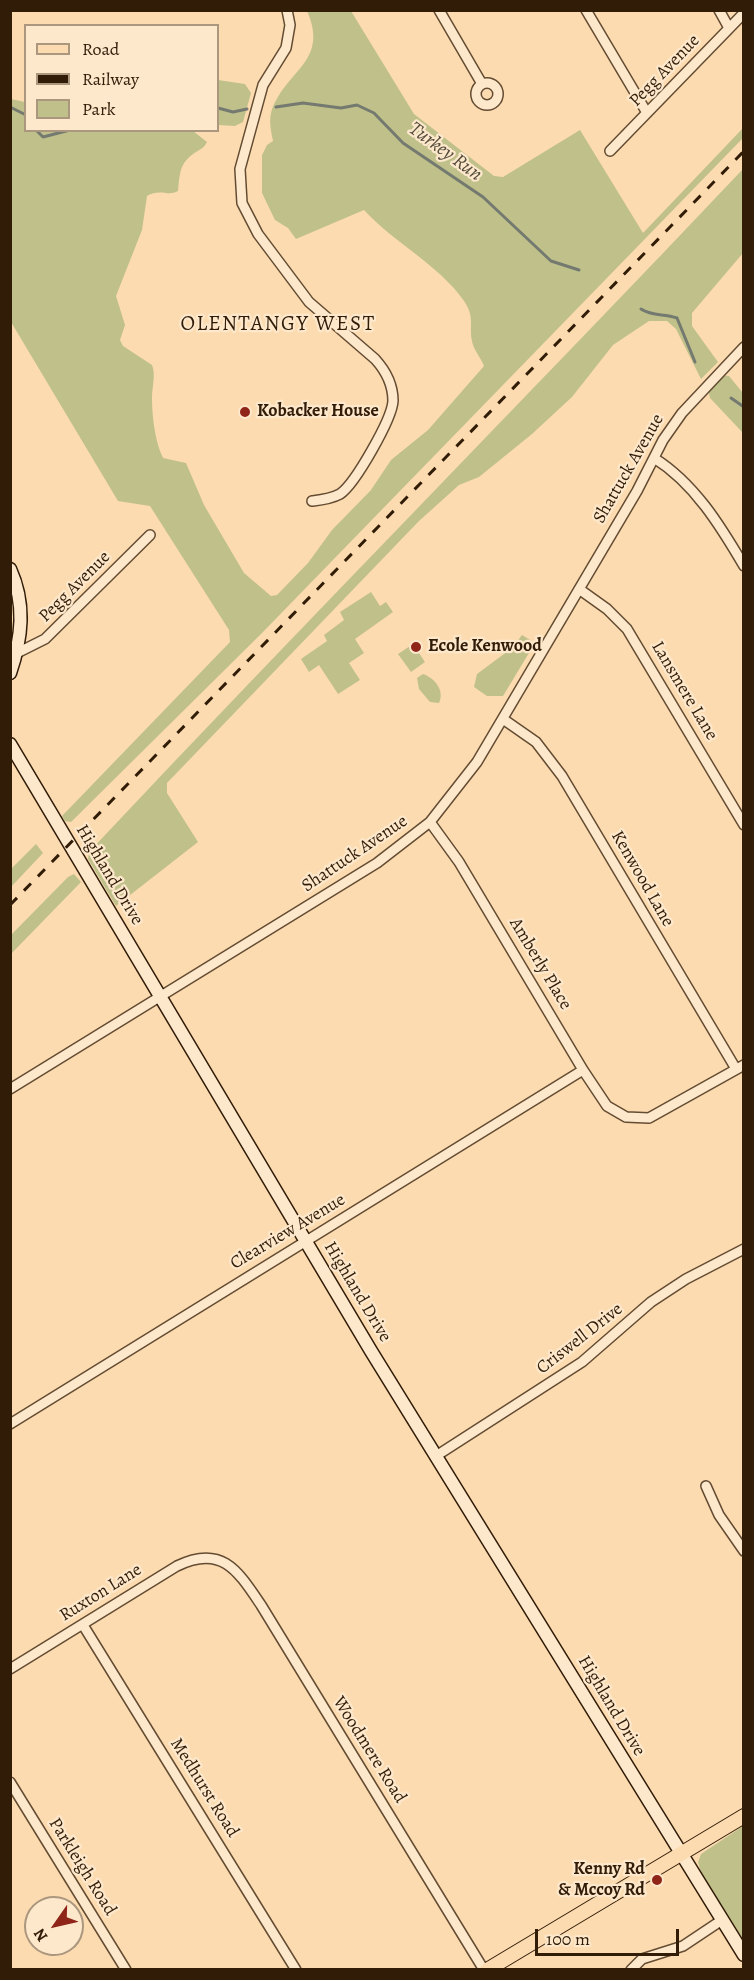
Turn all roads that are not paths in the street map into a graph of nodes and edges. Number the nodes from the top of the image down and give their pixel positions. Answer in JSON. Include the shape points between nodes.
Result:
{"nodes":[{"id":1,"x":287,"y":10,"type":"edge"},
{"id":2,"x":439,"y":10,"type":"edge"},
{"id":3,"x":586,"y":10,"type":"edge"},
{"id":4,"x":719,"y":10,"type":"edge"},
{"id":5,"x":744,"y":13,"type":"edge"},
{"id":6,"x":729,"y":28,"type":"junction"},
{"id":7,"x":482,"y":84,"type":"dead end"},
{"id":8,"x":647,"y":113,"type":"junction"},
{"id":9,"x":610,"y":151,"type":"dead end"},
{"id":10,"x":744,"y":347,"type":"edge"},
{"id":11,"x":654,"y":458,"type":"junction"},
{"id":12,"x":312,"y":501,"type":"dead end"},
{"id":13,"x":150,"y":535,"type":"dead end"},
{"id":14,"x":744,"y":566,"type":"edge"},
{"id":15,"x":10,"y":569,"type":"edge"},
{"id":16,"x":579,"y":589,"type":"junction"},
{"id":17,"x":17,"y":653,"type":"junction"},
{"id":18,"x":10,"y":673,"type":"edge"},
{"id":19,"x":503,"y":719,"type":"junction"},
{"id":20,"x":10,"y":744,"type":"edge"},
{"id":21,"x":430,"y":822,"type":"junction"},
{"id":22,"x":744,"y":825,"type":"edge"},
{"id":23,"x":161,"y":996,"type":"junction"},
{"id":24,"x":740,"y":1067,"type":"edge"},
{"id":25,"x":583,"y":1070,"type":"junction"},
{"id":26,"x":10,"y":1089,"type":"edge"},
{"id":27,"x":306,"y":1241,"type":"junction"},
{"id":28,"x":744,"y":1249,"type":"edge"},
{"id":29,"x":10,"y":1424,"type":"edge"},
{"id":30,"x":436,"y":1456,"type":"junction"},
{"id":31,"x":706,"y":1486,"type":"dead end"},
{"id":32,"x":744,"y":1551,"type":"edge"},
{"id":33,"x":214,"y":1558,"type":"joint"},
{"id":34,"x":83,"y":1624,"type":"junction"},
{"id":35,"x":10,"y":1669,"type":"edge"},
{"id":36,"x":10,"y":1782,"type":"edge"},
{"id":37,"x":744,"y":1816,"type":"edge"},
{"id":38,"x":681,"y":1854,"type":"junction"},
{"id":39,"x":722,"y":1920,"type":"junction"},
{"id":40,"x":744,"y":1955,"type":"edge"},
{"id":41,"x":126,"y":1970,"type":"edge"},
{"id":42,"x":296,"y":1970,"type":"edge"},
{"id":43,"x":486,"y":1970,"type":"edge"},
{"id":44,"x":631,"y":1970,"type":"edge"}],
"edges":[{"from":1,"to":12,"type":"street","via":[[290,25],[286,48],[262,85],[240,169],[242,203],[258,234],[309,302],[375,359],[384,369],[393,393],[387,421],[349,485],[338,495]]},
{"from":2,"to":7,"type":"street"},
{"from":3,"to":8,"type":"street"},
{"from":4,"to":6,"type":"street"},
{"from":5,"to":6,"type":"street","name":"Pegg Avenue"},
{"from":6,"to":8,"type":"street","name":"Pegg Avenue"},
{"from":8,"to":9,"type":"street","name":"Pegg Avenue"},
{"from":10,"to":11,"type":"street","name":"Shattuck Avenue","via":[[682,412]]},
{"from":11,"to":14,"type":"street","via":[[673,470],[718,522]]},
{"from":11,"to":16,"type":"street","name":"Shattuck Avenue"},
{"from":13,"to":17,"type":"street","name":"Pegg Avenue","via":[[45,639]]},
{"from":15,"to":17,"type":"street","via":[[20,599],[22,622]]},
{"from":16,"to":19,"type":"street","name":"Shattuck Avenue"},
{"from":16,"to":22,"type":"street","name":"Lansmere Lane","via":[[627,629]]},
{"from":17,"to":18,"type":"street"},
{"from":19,"to":21,"type":"street","name":"Shattuck Avenue","via":[[477,762]]},
{"from":19,"to":24,"type":"street","name":"Kenwood Lane","via":[[536,742],[562,776]]},
{"from":20,"to":23,"type":"street","name":"Highland Drive"},
{"from":21,"to":23,"type":"street","name":"Shattuck Avenue","via":[[377,863]]},
{"from":21,"to":25,"type":"street","name":"Amberly Place","via":[[459,862]]},
{"from":23,"to":26,"type":"street","name":"Shattuck Avenue"},
{"from":23,"to":27,"type":"street","name":"Highland Drive"},
{"from":24,"to":25,"type":"street","name":"Amberly Place","via":[[649,1118],[626,1117],[607,1106]]},
{"from":25,"to":27,"type":"street","name":"Clearview Avenue"},
{"from":27,"to":29,"type":"street","name":"Clearview Avenue"},
{"from":27,"to":30,"type":"street","name":"Highland Drive"},
{"from":28,"to":30,"type":"street","name":"Criswell Drive","via":[[651,1302],[582,1362]]},
{"from":30,"to":38,"type":"street","name":"Highland Drive"},
{"from":31,"to":32,"type":"street","via":[[719,1515]]},
{"from":33,"to":34,"type":"street","name":"Ruxton Lane","via":[[195,1559],[177,1566]]},
{"from":33,"to":43,"type":"street","name":"Woodmere Road","via":[[239,1573],[261,1605]]},
{"from":34,"to":35,"type":"street","name":"Ruxton Lane"},
{"from":34,"to":42,"type":"street","name":"Medhurst Road"},
{"from":36,"to":41,"type":"street","name":"Parkleigh Road"},
{"from":37,"to":38,"type":"main road"},
{"from":38,"to":39,"type":"street","name":"Highland Drive"},
{"from":38,"to":43,"type":"main road"},
{"from":39,"to":40,"type":"street","name":"Highland Drive"},
{"from":39,"to":44,"type":"street","via":[[682,1946],[642,1959]]}]}
